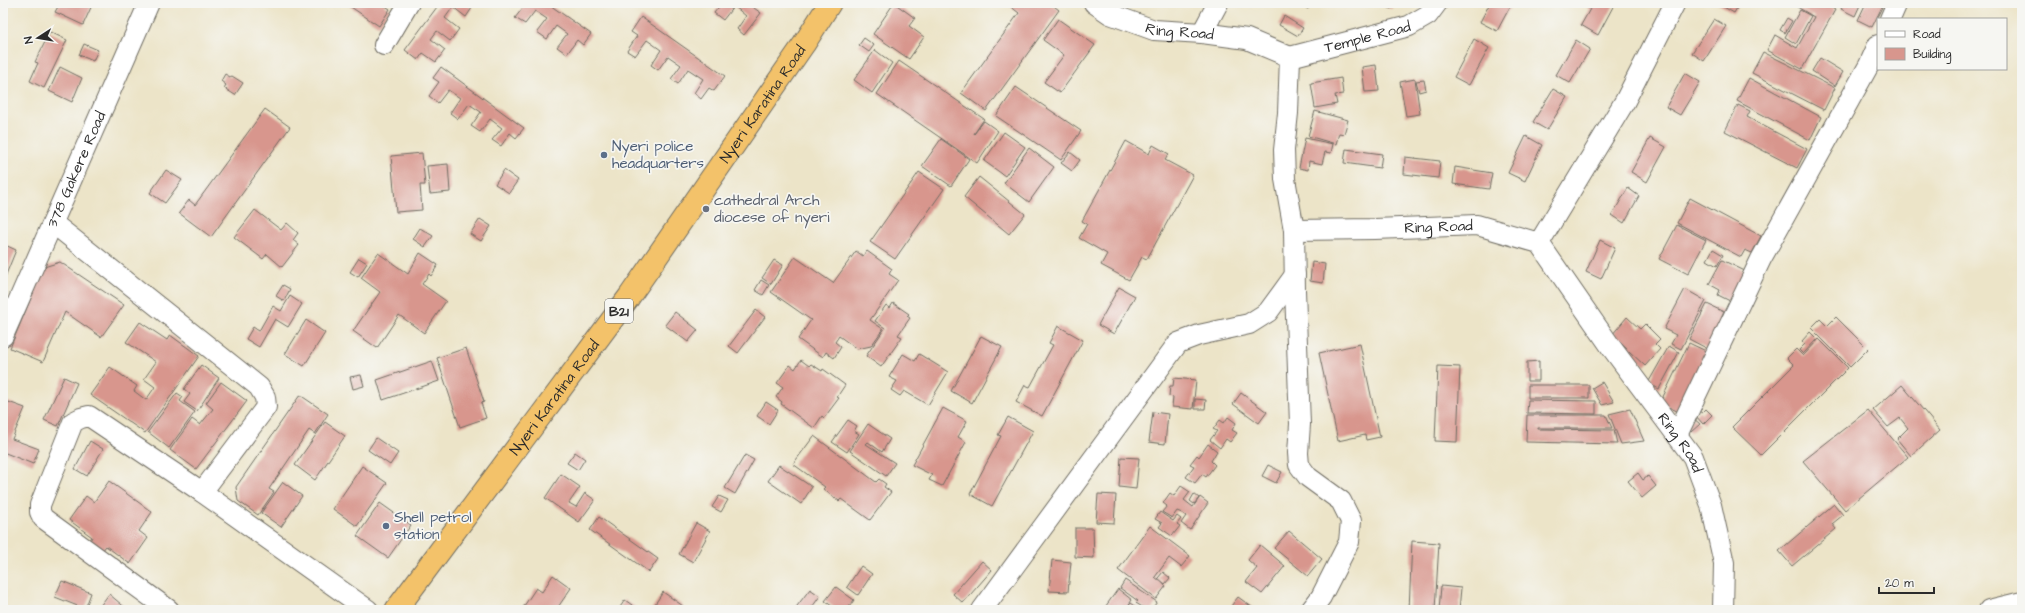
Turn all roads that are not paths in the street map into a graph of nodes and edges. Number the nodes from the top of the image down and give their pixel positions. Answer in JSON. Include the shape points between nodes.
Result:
{"nodes":[{"id":1,"x":149,"y":3,"type":"edge"},
{"id":2,"x":409,"y":3,"type":"edge"},
{"id":3,"x":830,"y":3,"type":"edge"},
{"id":4,"x":1094,"y":3,"type":"edge"},
{"id":5,"x":1218,"y":3,"type":"edge"},
{"id":6,"x":1437,"y":3,"type":"edge"},
{"id":7,"x":1675,"y":3,"type":"edge"},
{"id":8,"x":1897,"y":3,"type":"edge"},
{"id":9,"x":1890,"y":18,"type":"edge"},
{"id":10,"x":1202,"y":33,"type":"junction"},
{"id":11,"x":384,"y":45,"type":"dead end"},
{"id":12,"x":1877,"y":47,"type":"edge"},
{"id":13,"x":1290,"y":57,"type":"junction"},
{"id":14,"x":54,"y":224,"type":"junction"},
{"id":15,"x":1294,"y":230,"type":"junction"},
{"id":16,"x":1539,"y":244,"type":"junction"},
{"id":17,"x":1295,"y":276,"type":"junction"},
{"id":18,"x":3,"y":336,"type":"edge"},
{"id":19,"x":1676,"y":435,"type":"junction"},
{"id":20,"x":202,"y":492,"type":"junction"},
{"id":21,"x":2022,"y":602,"type":"edge"},
{"id":22,"x":169,"y":610,"type":"edge"},
{"id":23,"x":368,"y":610,"type":"edge"},
{"id":24,"x":396,"y":610,"type":"edge"},
{"id":25,"x":982,"y":610,"type":"edge"},
{"id":26,"x":1311,"y":610,"type":"edge"},
{"id":27,"x":1723,"y":610,"type":"edge"},
{"id":28,"x":1989,"y":610,"type":"edge"}],
"edges":[{"from":1,"to":14,"type":"street","name":"378 Gakere Road"},
{"from":2,"to":11,"type":"street"},
{"from":3,"to":24,"type":"highway","name":"Nyeri Karatina Road","number":"B21","via":[[629,297]]},
{"from":4,"to":10,"type":"street","name":"Ring Road","via":[[1110,14],[1154,30]]},
{"from":5,"to":10,"type":"street"},
{"from":6,"to":13,"type":"street","name":"Temple Road","via":[[1428,15],[1409,26]]},
{"from":7,"to":16,"type":"street","via":[[1625,101]]},
{"from":8,"to":9,"type":"street"},
{"from":10,"to":13,"type":"street","name":"Ring Road","via":[[1247,39]]},
{"from":12,"to":19,"type":"street","via":[[1761,259]]},
{"from":13,"to":15,"type":"street","via":[[1284,150],[1285,179]]},
{"from":14,"to":18,"type":"street","name":"378 Gakere Road"},
{"from":14,"to":20,"type":"street","via":[[259,387],[265,397],[266,407]]},
{"from":15,"to":16,"type":"street","name":"Ring Road","via":[[1477,225]]},
{"from":15,"to":17,"type":"street"},
{"from":16,"to":19,"type":"street","name":"Ring Road"},
{"from":17,"to":25,"type":"street","via":[[1268,312],[1248,324],[1199,335],[1178,344]]},
{"from":17,"to":26,"type":"street","via":[[1299,465],[1308,477],[1341,501],[1351,521],[1349,542],[1321,597]]},
{"from":19,"to":27,"type":"street","name":"Ring Road","via":[[1692,457],[1711,505],[1724,563]]},
{"from":20,"to":22,"type":"street","via":[[89,416],[73,422],[40,505],[43,518]]},
{"from":20,"to":23,"type":"street"},
{"from":21,"to":28,"type":"street"}]}
